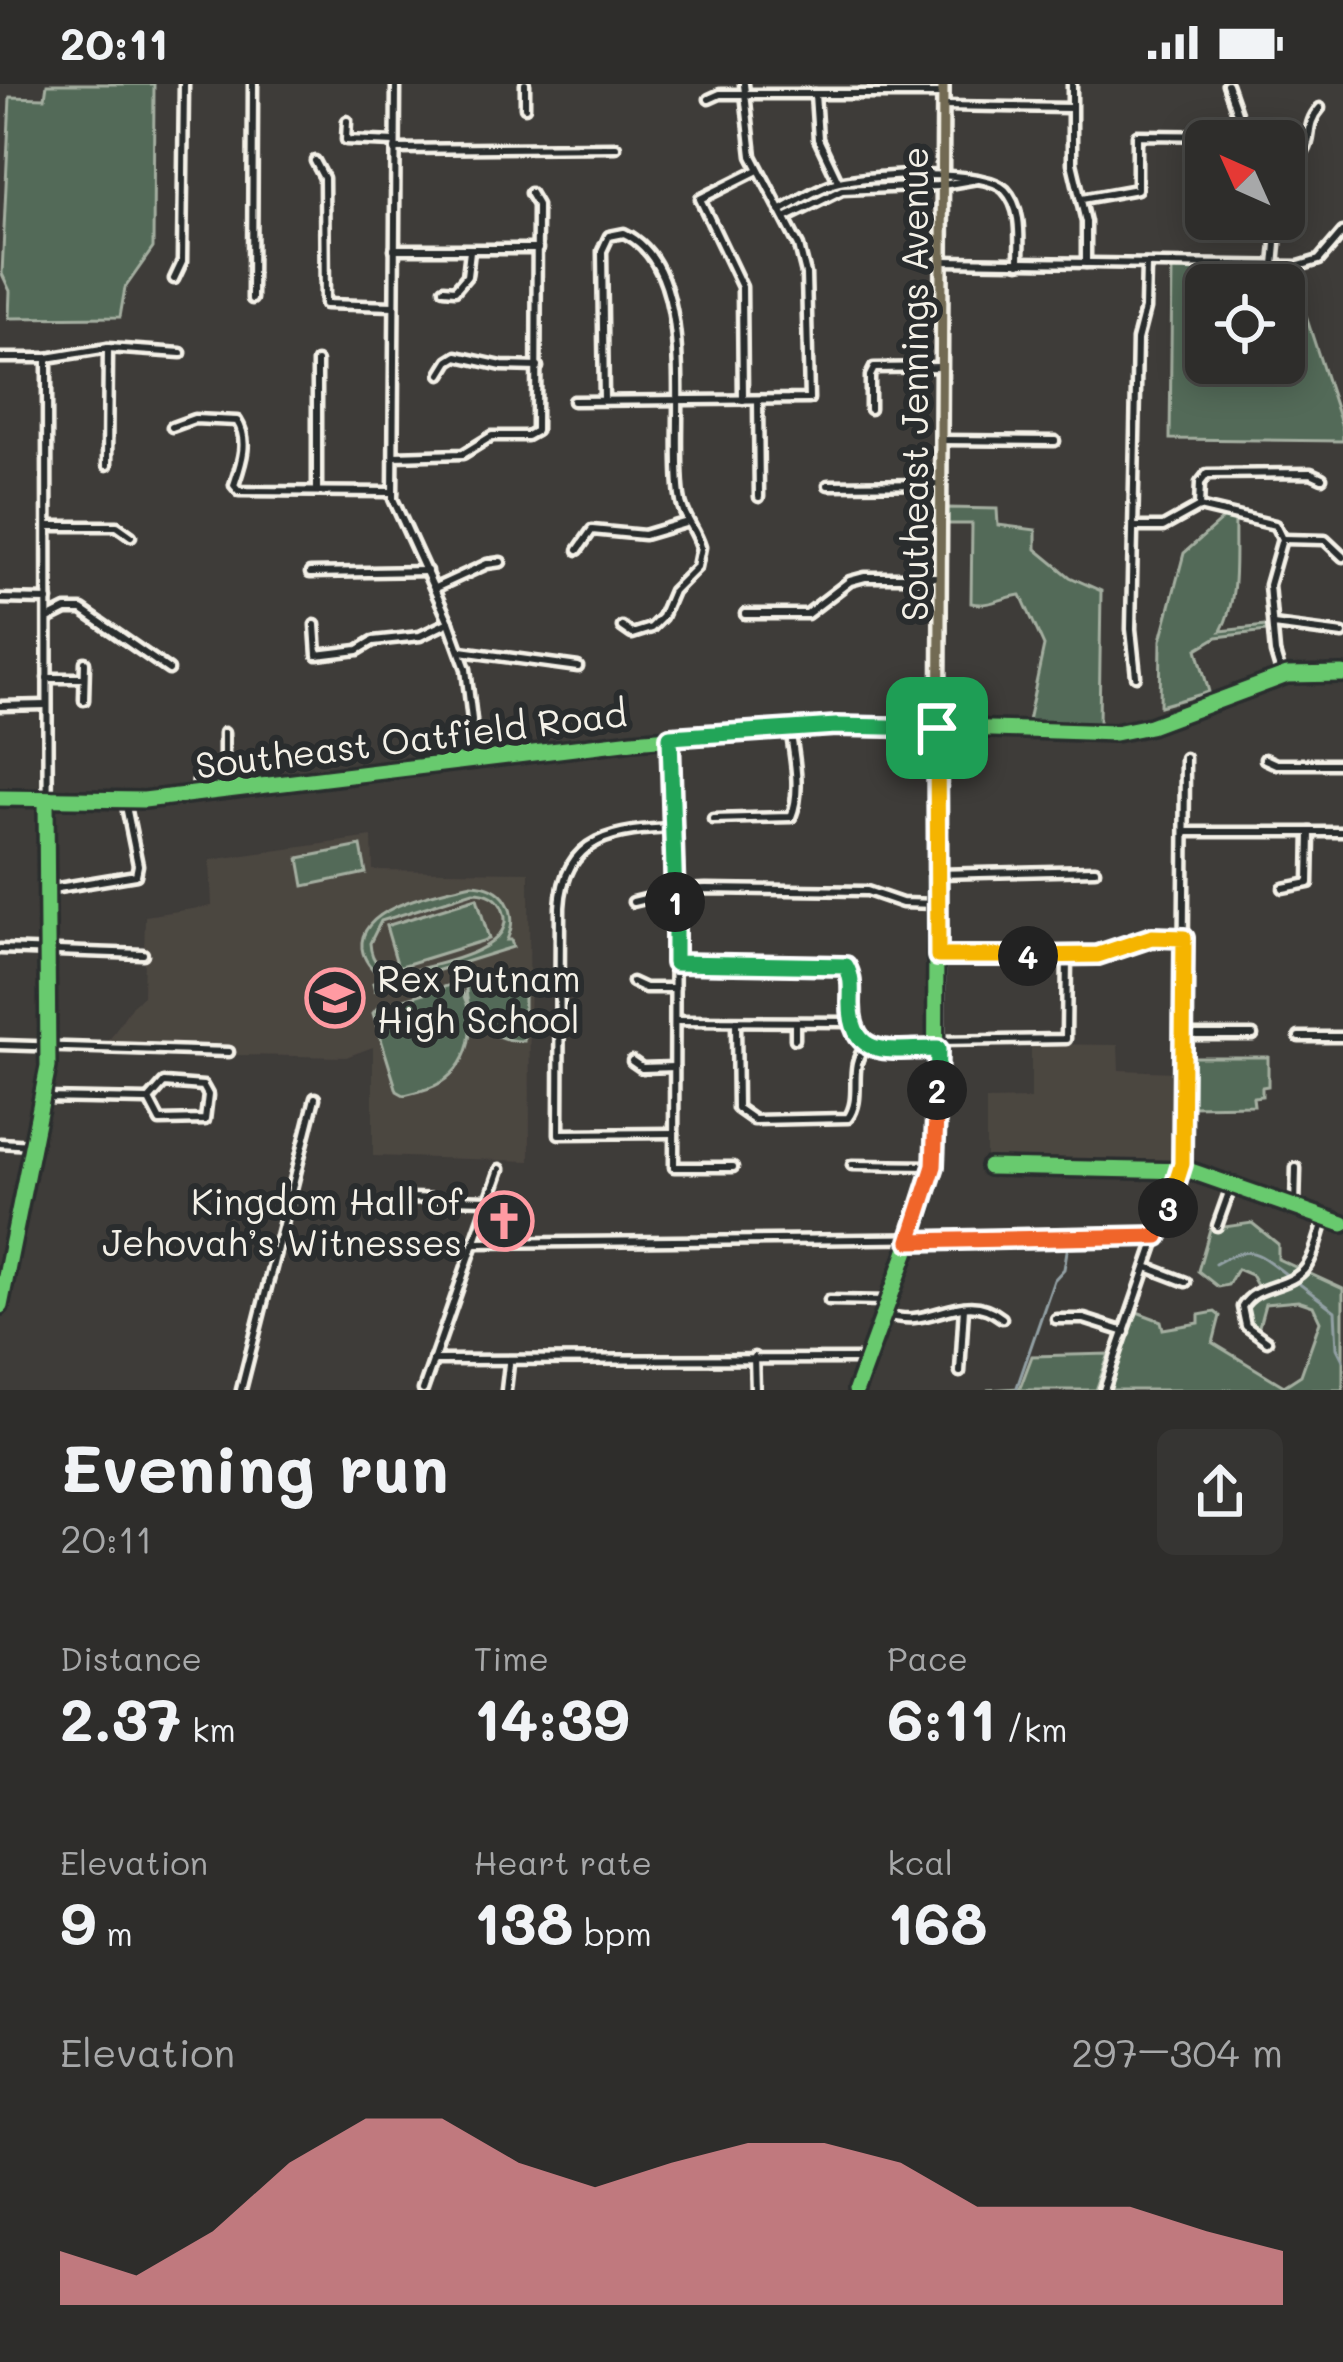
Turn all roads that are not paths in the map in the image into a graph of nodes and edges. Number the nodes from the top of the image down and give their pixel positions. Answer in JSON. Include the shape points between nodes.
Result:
{"nodes":[{"id":1,"x":184,"y":84,"type":"edge"},
{"id":2,"x":253,"y":84,"type":"edge"},
{"id":3,"x":396,"y":84,"type":"edge"},
{"id":4,"x":525,"y":84,"type":"edge"},
{"id":5,"x":1072,"y":84,"type":"edge"},
{"id":6,"x":1227,"y":84,"type":"edge"},
{"id":7,"x":745,"y":89,"type":"edge"},
{"id":8,"x":815,"y":94,"type":"junction"},
{"id":9,"x":943,"y":94,"type":"edge"},
{"id":10,"x":709,"y":99,"type":"dead end"},
{"id":11,"x":525,"y":107,"type":"dead end"},
{"id":12,"x":1071,"y":108,"type":"junction"},
{"id":13,"x":1320,"y":108,"type":"dead end"},
{"id":14,"x":1239,"y":120,"type":"edge"},
{"id":15,"x":347,"y":121,"type":"dead end"},
{"id":16,"x":1185,"y":136,"type":"edge"},
{"id":17,"x":395,"y":146,"type":"junction"},
{"id":18,"x":616,"y":147,"type":"dead end"},
{"id":19,"x":1305,"y":151,"type":"edge"},
{"id":20,"x":315,"y":161,"type":"dead end"},
{"id":21,"x":758,"y":170,"type":"junction"},
{"id":22,"x":941,"y":181,"type":"junction"},
{"id":23,"x":840,"y":186,"type":"junction"},
{"id":24,"x":530,"y":193,"type":"dead end"},
{"id":25,"x":1082,"y":199,"type":"junction"},
{"id":26,"x":782,"y":215,"type":"junction"},
{"id":27,"x":1343,"y":232,"type":"edge"},
{"id":28,"x":538,"y":249,"type":"junction"},
{"id":29,"x":394,"y":250,"type":"junction"},
{"id":30,"x":470,"y":251,"type":"junction"},
{"id":31,"x":942,"y":261,"type":"junction"},
{"id":32,"x":1019,"y":263,"type":"junction"},
{"id":33,"x":1086,"y":263,"type":"junction"},
{"id":34,"x":1146,"y":264,"type":"junction"},
{"id":35,"x":1305,"y":264,"type":"edge"},
{"id":36,"x":1185,"y":265,"type":"edge"},
{"id":37,"x":174,"y":279,"type":"dead end"},
{"id":38,"x":444,"y":289,"type":"dead end"},
{"id":39,"x":251,"y":299,"type":"dead end"},
{"id":40,"x":394,"y":306,"type":"junction"},
{"id":41,"x":108,"y":348,"type":"junction"},
{"id":42,"x":181,"y":353,"type":"dead end"},
{"id":43,"x":0,"y":358,"type":"edge"},
{"id":44,"x":47,"y":358,"type":"junction"},
{"id":45,"x":317,"y":362,"type":"dead end"},
{"id":46,"x":538,"y":367,"type":"junction"},
{"id":47,"x":941,"y":367,"type":"junction"},
{"id":48,"x":441,"y":374,"type":"dead end"},
{"id":49,"x":573,"y":400,"type":"dead end"},
{"id":50,"x":604,"y":400,"type":"junction"},
{"id":51,"x":681,"y":400,"type":"junction"},
{"id":52,"x":743,"y":400,"type":"junction"},
{"id":53,"x":758,"y":400,"type":"junction"},
{"id":54,"x":870,"y":410,"type":"dead end"},
{"id":55,"x":172,"y":427,"type":"dead end"},
{"id":56,"x":940,"y":440,"type":"junction"},
{"id":57,"x":1055,"y":441,"type":"dead end"},
{"id":58,"x":394,"y":456,"type":"junction"},
{"id":59,"x":107,"y":465,"type":"dead end"},
{"id":60,"x":1322,"y":478,"type":"dead end"},
{"id":61,"x":828,"y":484,"type":"dead end"},
{"id":62,"x":940,"y":484,"type":"junction"},
{"id":63,"x":317,"y":491,"type":"junction"},
{"id":64,"x":393,"y":492,"type":"junction"},
{"id":65,"x":758,"y":497,"type":"dead end"},
{"id":66,"x":1199,"y":507,"type":"junction"},
{"id":67,"x":688,"y":522,"type":"junction"},
{"id":68,"x":50,"y":526,"type":"junction"},
{"id":69,"x":1135,"y":527,"type":"junction"},
{"id":70,"x":131,"y":536,"type":"dead end"},
{"id":71,"x":1282,"y":539,"type":"junction"},
{"id":72,"x":578,"y":550,"type":"dead end"},
{"id":73,"x":1343,"y":557,"type":"edge"},
{"id":74,"x":501,"y":562,"type":"dead end"},
{"id":75,"x":427,"y":571,"type":"junction"},
{"id":76,"x":310,"y":573,"type":"dead end"},
{"id":77,"x":938,"y":577,"type":"junction"},
{"id":78,"x":434,"y":588,"type":"junction"},
{"id":79,"x":0,"y":599,"type":"edge"},
{"id":80,"x":49,"y":600,"type":"junction"},
{"id":81,"x":745,"y":614,"type":"dead end"},
{"id":82,"x":48,"y":619,"type":"junction"},
{"id":83,"x":449,"y":622,"type":"junction"},
{"id":84,"x":315,"y":625,"type":"dead end"},
{"id":85,"x":1273,"y":626,"type":"junction"},
{"id":86,"x":622,"y":627,"type":"dead end"},
{"id":87,"x":1343,"y":634,"type":"edge"},
{"id":88,"x":460,"y":651,"type":"junction"},
{"id":89,"x":85,"y":662,"type":"dead end"},
{"id":90,"x":578,"y":668,"type":"dead end"},
{"id":91,"x":169,"y":670,"type":"dead end"},
{"id":92,"x":1343,"y":674,"type":"edge"},
{"id":93,"x":1136,"y":676,"type":"dead end"},
{"id":94,"x":1282,"y":676,"type":"junction"},
{"id":95,"x":47,"y":678,"type":"junction"},
{"id":96,"x":84,"y":678,"type":"junction"},
{"id":97,"x":84,"y":700,"type":"dead end"},
{"id":98,"x":47,"y":705,"type":"junction"},
{"id":99,"x":0,"y":706,"type":"edge"},
{"id":100,"x":790,"y":728,"type":"junction"},
{"id":101,"x":937,"y":728,"type":"junction"},
{"id":102,"x":224,"y":733,"type":"dead end"},
{"id":103,"x":670,"y":737,"type":"junction"},
{"id":104,"x":1185,"y":758,"type":"dead end"},
{"id":105,"x":1265,"y":759,"type":"dead end"},
{"id":106,"x":467,"y":762,"type":"junction"},
{"id":107,"x":1343,"y":764,"type":"edge"},
{"id":108,"x":196,"y":794,"type":"junction"},
{"id":109,"x":0,"y":798,"type":"edge"},
{"id":110,"x":46,"y":800,"type":"junction"},
{"id":111,"x":125,"y":801,"type":"junction"},
{"id":112,"x":713,"y":819,"type":"dead end"},
{"id":113,"x":675,"y":828,"type":"junction"},
{"id":114,"x":1185,"y":832,"type":"junction"},
{"id":115,"x":1310,"y":832,"type":"junction"},
{"id":116,"x":1343,"y":832,"type":"edge"},
{"id":117,"x":1095,"y":870,"type":"dead end"},
{"id":118,"x":938,"y":874,"type":"junction"},
{"id":119,"x":1282,"y":888,"type":"dead end"},
{"id":120,"x":46,"y":890,"type":"junction"},
{"id":121,"x":675,"y":893,"type":"junction"},
{"id":122,"x":632,"y":902,"type":"dead end"},
{"id":123,"x":938,"y":904,"type":"junction"},
{"id":124,"x":1184,"y":938,"type":"junction"},
{"id":125,"x":0,"y":949,"type":"edge"},
{"id":126,"x":46,"y":951,"type":"junction"},
{"id":127,"x":143,"y":955,"type":"dead end"},
{"id":128,"x":938,"y":956,"type":"junction"},
{"id":129,"x":1067,"y":956,"type":"junction"},
{"id":130,"x":675,"y":963,"type":"junction"},
{"id":131,"x":632,"y":982,"type":"dead end"},
{"id":132,"x":675,"y":988,"type":"junction"},
{"id":133,"x":675,"y":1021,"type":"junction"},
{"id":134,"x":736,"y":1022,"type":"junction"},
{"id":135,"x":795,"y":1022,"type":"junction"},
{"id":136,"x":851,"y":1022,"type":"junction"},
{"id":137,"x":1185,"y":1035,"type":"junction"},
{"id":138,"x":1253,"y":1035,"type":"dead end"},
{"id":139,"x":1343,"y":1036,"type":"edge"},
{"id":140,"x":1299,"y":1037,"type":"dead end"},
{"id":141,"x":794,"y":1039,"type":"dead end"},
{"id":142,"x":0,"y":1045,"type":"edge"},
{"id":143,"x":938,"y":1045,"type":"junction"},
{"id":144,"x":48,"y":1046,"type":"junction"},
{"id":145,"x":866,"y":1046,"type":"junction"},
{"id":146,"x":229,"y":1052,"type":"dead end"},
{"id":147,"x":632,"y":1061,"type":"dead end"},
{"id":148,"x":674,"y":1067,"type":"junction"},
{"id":149,"x":43,"y":1098,"type":"junction"},
{"id":150,"x":315,"y":1098,"type":"dead end"},
{"id":151,"x":149,"y":1100,"type":"junction"},
{"id":152,"x":674,"y":1133,"type":"junction"},
{"id":153,"x":0,"y":1143,"type":"edge"},
{"id":154,"x":34,"y":1144,"type":"junction"},
{"id":155,"x":852,"y":1165,"type":"dead end"},
{"id":156,"x":934,"y":1166,"type":"junction"},
{"id":157,"x":733,"y":1167,"type":"dead end"},
{"id":158,"x":989,"y":1167,"type":"dead end"},
{"id":159,"x":1297,"y":1168,"type":"dead end"},
{"id":160,"x":500,"y":1169,"type":"dead end"},
{"id":161,"x":1180,"y":1170,"type":"junction"},
{"id":162,"x":1232,"y":1184,"type":"junction"},
{"id":163,"x":409,"y":1198,"type":"dead end"},
{"id":164,"x":488,"y":1201,"type":"junction"},
{"id":165,"x":1295,"y":1207,"type":"junction"},
{"id":166,"x":1325,"y":1218,"type":"junction"},
{"id":167,"x":1343,"y":1224,"type":"edge"},
{"id":168,"x":1217,"y":1226,"type":"dead end"},
{"id":169,"x":0,"y":1228,"type":"edge"},
{"id":170,"x":16,"y":1228,"type":"junction"},
{"id":171,"x":1158,"y":1236,"type":"junction"},
{"id":172,"x":910,"y":1241,"type":"junction"},
{"id":173,"x":474,"y":1243,"type":"junction"},
{"id":174,"x":1147,"y":1268,"type":"junction"},
{"id":175,"x":1186,"y":1282,"type":"dead end"},
{"id":176,"x":829,"y":1300,"type":"dead end"},
{"id":177,"x":888,"y":1301,"type":"junction"},
{"id":178,"x":0,"y":1306,"type":"edge"},
{"id":179,"x":964,"y":1307,"type":"junction"},
{"id":180,"x":883,"y":1316,"type":"junction"},
{"id":181,"x":1002,"y":1318,"type":"dead end"},
{"id":182,"x":1057,"y":1319,"type":"dead end"},
{"id":183,"x":1125,"y":1332,"type":"junction"},
{"id":184,"x":1267,"y":1340,"type":"dead end"},
{"id":185,"x":754,"y":1357,"type":"junction"},
{"id":186,"x":867,"y":1358,"type":"junction"},
{"id":187,"x":433,"y":1360,"type":"junction"},
{"id":188,"x":509,"y":1362,"type":"junction"},
{"id":189,"x":960,"y":1372,"type":"dead end"},
{"id":190,"x":241,"y":1390,"type":"edge"},
{"id":191,"x":423,"y":1390,"type":"edge"},
{"id":192,"x":506,"y":1390,"type":"edge"},
{"id":193,"x":755,"y":1390,"type":"edge"},
{"id":194,"x":856,"y":1390,"type":"edge"},
{"id":195,"x":1104,"y":1390,"type":"edge"}],
"edges":[{"from":1,"to":37,"type":"street","via":[[182,262]]},
{"from":2,"to":39,"type":"street"},
{"from":3,"to":17,"type":"street"},
{"from":4,"to":11,"type":"street"},
{"from":5,"to":12,"type":"street"},
{"from":6,"to":14,"type":"street"},
{"from":7,"to":8,"type":"street"},
{"from":7,"to":10,"type":"street"},
{"from":7,"to":21,"type":"street"},
{"from":8,"to":9,"type":"street"},
{"from":8,"to":23,"type":"street","via":[[818,140]]},
{"from":9,"to":12,"type":"street"},
{"from":9,"to":22,"type":"main road","name":"Southeast Jennings Avenue"},
{"from":12,"to":25,"type":"street"},
{"from":13,"to":19,"type":"street"},
{"from":15,"to":17,"type":"street","via":[[346,140]]},
{"from":16,"to":25,"type":"street","via":[[1137,135],[1137,189]]},
{"from":17,"to":18,"type":"street"},
{"from":17,"to":29,"type":"street"},
{"from":20,"to":40,"type":"street","via":[[324,178],[325,304]]},
{"from":21,"to":26,"type":"street"},
{"from":21,"to":52,"type":"street","via":[[700,200],[742,286]]},
{"from":22,"to":23,"type":"street"},
{"from":22,"to":31,"type":"main road","name":"Southeast Jennings Avenue"},
{"from":22,"to":32,"type":"street","via":[[998,184],[1013,201]]},
{"from":23,"to":26,"type":"street"},
{"from":24,"to":28,"type":"street"},
{"from":25,"to":33,"type":"street"},
{"from":26,"to":53,"type":"street","via":[[808,282],[809,399]]},
{"from":27,"to":35,"type":"street"},
{"from":28,"to":30,"type":"street"},
{"from":28,"to":46,"type":"street"},
{"from":29,"to":30,"type":"street"},
{"from":29,"to":40,"type":"street"},
{"from":30,"to":38,"type":"street","via":[[467,276],[455,290]]},
{"from":31,"to":32,"type":"street"},
{"from":31,"to":47,"type":"main road","name":"Southeast Jennings Avenue"},
{"from":32,"to":33,"type":"street"},
{"from":33,"to":34,"type":"street"},
{"from":34,"to":36,"type":"street"},
{"from":34,"to":69,"type":"street"},
{"from":40,"to":58,"type":"street"},
{"from":41,"to":42,"type":"street"},
{"from":41,"to":44,"type":"street"},
{"from":41,"to":59,"type":"street"},
{"from":43,"to":44,"type":"street"},
{"from":44,"to":68,"type":"street"},
{"from":45,"to":63,"type":"street"},
{"from":46,"to":48,"type":"street","via":[[458,356]]},
{"from":46,"to":58,"type":"street","via":[[532,435],[491,436],[463,454]]},
{"from":47,"to":54,"type":"street","via":[[874,368]]},
{"from":47,"to":56,"type":"main road","name":"Southeast Jennings Avenue"},
{"from":49,"to":50,"type":"street"},
{"from":50,"to":51,"type":"street"},
{"from":50,"to":51,"type":"street","via":[[602,251],[616,233],[644,245],[661,269]]},
{"from":51,"to":52,"type":"street"},
{"from":51,"to":67,"type":"street","via":[[679,491]]},
{"from":52,"to":53,"type":"street"},
{"from":53,"to":65,"type":"street"},
{"from":55,"to":63,"type":"street","via":[[237,421],[243,446],[236,489]]},
{"from":56,"to":57,"type":"street"},
{"from":56,"to":62,"type":"main road","name":"Southeast Jennings Avenue"},
{"from":58,"to":64,"type":"street"},
{"from":60,"to":66,"type":"street","via":[[1207,473]]},
{"from":61,"to":62,"type":"street"},
{"from":62,"to":77,"type":"main road","name":"Southeast Jennings Avenue"},
{"from":63,"to":64,"type":"street"},
{"from":64,"to":75,"type":"street"},
{"from":66,"to":69,"type":"street","via":[[1162,527]]},
{"from":66,"to":71,"type":"street","via":[[1270,522]]},
{"from":67,"to":72,"type":"street","via":[[644,535],[592,530]]},
{"from":67,"to":86,"type":"street","via":[[701,547],[697,567],[656,624],[632,634]]},
{"from":68,"to":70,"type":"street","via":[[117,526]]},
{"from":68,"to":80,"type":"street"},
{"from":69,"to":93,"type":"street"},
{"from":71,"to":73,"type":"street","via":[[1325,540]]},
{"from":71,"to":85,"type":"street","via":[[1270,572]]},
{"from":74,"to":78,"type":"street"},
{"from":75,"to":76,"type":"street"},
{"from":75,"to":78,"type":"street"},
{"from":77,"to":81,"type":"street","via":[[865,577],[807,614]]},
{"from":77,"to":101,"type":"main road","name":"Southeast Jennings Avenue"},
{"from":78,"to":83,"type":"street"},
{"from":79,"to":80,"type":"street"},
{"from":80,"to":82,"type":"street"},
{"from":82,"to":91,"type":"street","via":[[82,610]]},
{"from":82,"to":95,"type":"street"},
{"from":83,"to":84,"type":"street","via":[[420,636],[317,655]]},
{"from":83,"to":88,"type":"street"},
{"from":85,"to":87,"type":"street"},
{"from":85,"to":94,"type":"street"},
{"from":88,"to":90,"type":"street"},
{"from":88,"to":106,"type":"street","via":[[470,692]]},
{"from":89,"to":96,"type":"street"},
{"from":92,"to":94,"type":"main road","name":"Southeast Oatfield Road"},
{"from":94,"to":101,"type":"main road","name":"Southeast Oatfield Road","via":[[1114,733]]},
{"from":95,"to":96,"type":"street"},
{"from":95,"to":98,"type":"street"},
{"from":96,"to":97,"type":"street"},
{"from":98,"to":99,"type":"street"},
{"from":98,"to":110,"type":"street"},
{"from":100,"to":101,"type":"main road","name":"Southeast Oatfield Road"},
{"from":100,"to":103,"type":"main road","name":"Southeast Oatfield Road"},
{"from":100,"to":112,"type":"street","via":[[793,814]]},
{"from":101,"to":118,"type":"main road","name":"Southeast Jennings Avenue"},
{"from":102,"to":108,"type":"street","via":[[224,771],[198,780]]},
{"from":103,"to":106,"type":"main road","name":"Southeast Oatfield Road"},
{"from":103,"to":113,"type":"street"},
{"from":104,"to":114,"type":"street"},
{"from":105,"to":107,"type":"street"},
{"from":106,"to":108,"type":"main road","name":"Southeast Oatfield Road"},
{"from":108,"to":111,"type":"main road","name":"Southeast Oatfield Road"},
{"from":109,"to":110,"type":"main road","name":"Southeast Oatfield Road"},
{"from":110,"to":111,"type":"main road","name":"Southeast Oatfield Road"},
{"from":110,"to":120,"type":"street"},
{"from":111,"to":120,"type":"street","via":[[136,875]]},
{"from":113,"to":121,"type":"street"},
{"from":113,"to":152,"type":"street","via":[[609,834],[580,855],[565,879],[559,1134]]},
{"from":114,"to":115,"type":"street"},
{"from":114,"to":124,"type":"street"},
{"from":115,"to":116,"type":"street"},
{"from":115,"to":119,"type":"street","via":[[1309,883]]},
{"from":117,"to":118,"type":"street"},
{"from":118,"to":123,"type":"main road","name":"Southeast Jennings Avenue"},
{"from":120,"to":126,"type":"street"},
{"from":121,"to":122,"type":"street"},
{"from":121,"to":123,"type":"street","via":[[867,891]]},
{"from":121,"to":130,"type":"street"},
{"from":123,"to":128,"type":"main road","name":"Southeast Jennings Avenue"},
{"from":124,"to":129,"type":"street"},
{"from":124,"to":137,"type":"street"},
{"from":125,"to":126,"type":"street"},
{"from":126,"to":127,"type":"street"},
{"from":126,"to":144,"type":"street"},
{"from":128,"to":129,"type":"street"},
{"from":128,"to":143,"type":"main road","name":"Southeast Jennings Avenue"},
{"from":129,"to":143,"type":"street","via":[[1066,1039]]},
{"from":130,"to":132,"type":"street"},
{"from":130,"to":136,"type":"street","via":[[841,964],[851,975]]},
{"from":131,"to":132,"type":"street"},
{"from":132,"to":133,"type":"street"},
{"from":133,"to":134,"type":"street"},
{"from":133,"to":148,"type":"street"},
{"from":134,"to":135,"type":"street"},
{"from":134,"to":145,"type":"street","via":[[737,1108],[754,1120],[848,1118],[856,1060]]},
{"from":135,"to":136,"type":"street"},
{"from":135,"to":141,"type":"street"},
{"from":136,"to":145,"type":"street"},
{"from":137,"to":138,"type":"street"},
{"from":137,"to":161,"type":"street"},
{"from":139,"to":140,"type":"street"},
{"from":142,"to":144,"type":"street"},
{"from":143,"to":145,"type":"street"},
{"from":143,"to":156,"type":"main road","name":"Southeast Jennings Avenue"},
{"from":144,"to":146,"type":"street"},
{"from":144,"to":149,"type":"street"},
{"from":147,"to":148,"type":"street"},
{"from":148,"to":152,"type":"street"},
{"from":149,"to":151,"type":"street"},
{"from":149,"to":154,"type":"street"},
{"from":150,"to":190,"type":"street"},
{"from":151,"to":151,"type":"street","via":[[160,1121],[197,1123],[208,1114],[207,1090],[197,1083],[158,1085]]},
{"from":152,"to":157,"type":"street","via":[[674,1167]]},
{"from":153,"to":154,"type":"street"},
{"from":154,"to":170,"type":"street"},
{"from":155,"to":156,"type":"street"},
{"from":156,"to":172,"type":"main road","name":"Southeast Jennings Avenue"},
{"from":158,"to":161,"type":"street"},
{"from":159,"to":165,"type":"street"},
{"from":160,"to":164,"type":"street"},
{"from":161,"to":162,"type":"street"},
{"from":161,"to":171,"type":"street"},
{"from":162,"to":165,"type":"street"},
{"from":162,"to":168,"type":"street"},
{"from":163,"to":164,"type":"street"},
{"from":164,"to":173,"type":"street"},
{"from":165,"to":166,"type":"street"},
{"from":166,"to":167,"type":"street"},
{"from":166,"to":184,"type":"street","via":[[1306,1268],[1249,1295],[1241,1307],[1246,1326]]},
{"from":169,"to":170,"type":"street"},
{"from":170,"to":178,"type":"street"},
{"from":171,"to":172,"type":"street"},
{"from":171,"to":174,"type":"street"},
{"from":172,"to":173,"type":"street"},
{"from":172,"to":177,"type":"main road","name":"Southeast Jennings Avenue"},
{"from":173,"to":187,"type":"street"},
{"from":174,"to":175,"type":"street"},
{"from":174,"to":183,"type":"street"},
{"from":176,"to":177,"type":"street"},
{"from":177,"to":180,"type":"main road","name":"Southeast Jennings Avenue"},
{"from":179,"to":180,"type":"street"},
{"from":179,"to":181,"type":"street"},
{"from":179,"to":189,"type":"street"},
{"from":180,"to":186,"type":"main road","name":"Southeast Jennings Avenue"},
{"from":182,"to":183,"type":"street"},
{"from":183,"to":195,"type":"street"},
{"from":185,"to":186,"type":"street"},
{"from":185,"to":188,"type":"street"},
{"from":185,"to":193,"type":"street"},
{"from":186,"to":194,"type":"main road","name":"Southeast Jennings Avenue"},
{"from":187,"to":188,"type":"street"},
{"from":187,"to":191,"type":"street"},
{"from":188,"to":192,"type":"street"}]}
